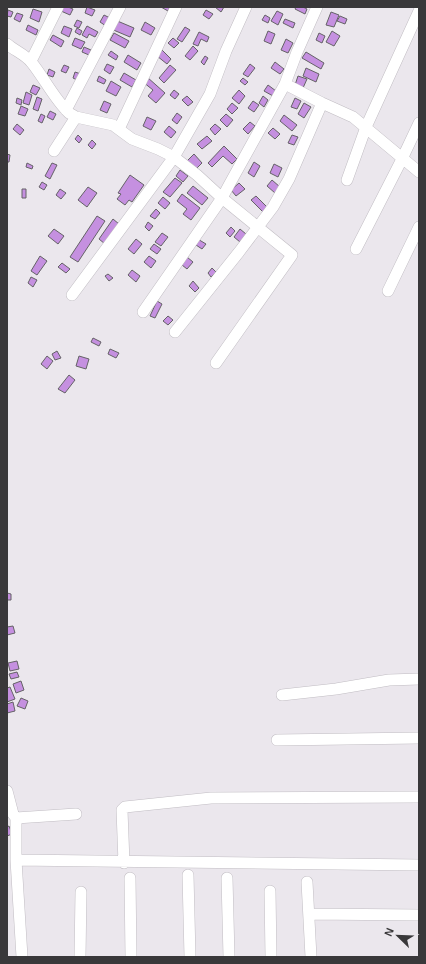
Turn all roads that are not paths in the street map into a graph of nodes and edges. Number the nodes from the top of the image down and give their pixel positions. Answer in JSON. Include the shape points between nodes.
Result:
{"nodes":[{"id":1,"x":58,"y":7,"type":"edge"},
{"id":2,"x":120,"y":7,"type":"edge"},
{"id":3,"x":176,"y":7,"type":"edge"},
{"id":4,"x":246,"y":7,"type":"edge"},
{"id":5,"x":318,"y":7,"type":"edge"},
{"id":6,"x":419,"y":11,"type":"edge"},
{"id":7,"x":7,"y":44,"type":"edge"},
{"id":8,"x":31,"y":61,"type":"junction"},
{"id":9,"x":285,"y":84,"type":"junction"},
{"id":10,"x":322,"y":103,"type":"junction"},
{"id":11,"x":66,"y":110,"type":"junction"},
{"id":12,"x":76,"y":117,"type":"junction"},
{"id":13,"x":419,"y":122,"type":"edge"},
{"id":14,"x":366,"y":127,"type":"junction"},
{"id":15,"x":119,"y":129,"type":"junction"},
{"id":16,"x":54,"y":152,"type":"dead end"},
{"id":17,"x":174,"y":157,"type":"junction"},
{"id":18,"x":402,"y":159,"type":"junction"},
{"id":19,"x":419,"y":172,"type":"edge"},
{"id":20,"x":347,"y":180,"type":"dead end"},
{"id":21,"x":222,"y":198,"type":"junction"},
{"id":22,"x":257,"y":227,"type":"junction"},
{"id":23,"x":419,"y":227,"type":"edge"},
{"id":24,"x":356,"y":249,"type":"dead end"},
{"id":25,"x":388,"y":291,"type":"dead end"},
{"id":26,"x":72,"y":295,"type":"dead end"},
{"id":27,"x":143,"y":312,"type":"dead end"},
{"id":28,"x":175,"y":332,"type":"dead end"},
{"id":29,"x":216,"y":363,"type":"dead end"},
{"id":30,"x":419,"y":679,"type":"edge"},
{"id":31,"x":282,"y":695,"type":"dead end"},
{"id":32,"x":419,"y":738,"type":"edge"},
{"id":33,"x":278,"y":740,"type":"dead end"},
{"id":34,"x":7,"y":791,"type":"edge"},
{"id":35,"x":419,"y":796,"type":"edge"},
{"id":36,"x":76,"y":814,"type":"dead end"},
{"id":37,"x":16,"y":818,"type":"junction"},
{"id":38,"x":16,"y":860,"type":"junction"},
{"id":39,"x":124,"y":863,"type":"junction"},
{"id":40,"x":419,"y":865,"type":"edge"},
{"id":41,"x":188,"y":875,"type":"dead end"},
{"id":42,"x":130,"y":878,"type":"dead end"},
{"id":43,"x":227,"y":878,"type":"dead end"},
{"id":44,"x":308,"y":882,"type":"dead end"},
{"id":45,"x":80,"y":892,"type":"dead end"},
{"id":46,"x":270,"y":892,"type":"dead end"},
{"id":47,"x":309,"y":914,"type":"junction"},
{"id":48,"x":419,"y":915,"type":"edge"},
{"id":49,"x":22,"y":957,"type":"edge"},
{"id":50,"x":80,"y":957,"type":"edge"},
{"id":51,"x":131,"y":957,"type":"edge"},
{"id":52,"x":190,"y":957,"type":"edge"},
{"id":53,"x":228,"y":957,"type":"edge"},
{"id":54,"x":271,"y":957,"type":"edge"},
{"id":55,"x":311,"y":957,"type":"edge"}],
"edges":[{"from":1,"to":8,"type":"street"},
{"from":2,"to":11,"type":"street"},
{"from":3,"to":15,"type":"street"},
{"from":4,"to":17,"type":"street","via":[[210,94]]},
{"from":5,"to":9,"type":"street","via":[[296,52]]},
{"from":6,"to":14,"type":"street"},
{"from":7,"to":8,"type":"street"},
{"from":8,"to":11,"type":"street"},
{"from":9,"to":10,"type":"street"},
{"from":9,"to":21,"type":"street"},
{"from":10,"to":14,"type":"street","via":[[347,113]]},
{"from":10,"to":22,"type":"street","via":[[289,179],[273,207]]},
{"from":11,"to":12,"type":"street"},
{"from":12,"to":15,"type":"street","via":[[113,125]]},
{"from":12,"to":16,"type":"street"},
{"from":13,"to":18,"type":"street"},
{"from":14,"to":18,"type":"street"},
{"from":14,"to":20,"type":"street"},
{"from":15,"to":17,"type":"street","via":[[132,139]]},
{"from":17,"to":21,"type":"street"},
{"from":17,"to":26,"type":"street"},
{"from":18,"to":19,"type":"street"},
{"from":18,"to":24,"type":"street"},
{"from":21,"to":22,"type":"street"},
{"from":21,"to":27,"type":"street"},
{"from":22,"to":28,"type":"street"},
{"from":22,"to":29,"type":"street","via":[[292,255]]},
{"from":23,"to":25,"type":"street"},
{"from":30,"to":31,"type":"street","via":[[389,680]]},
{"from":32,"to":33,"type":"street"},
{"from":34,"to":37,"type":"street"},
{"from":35,"to":39,"type":"street","via":[[211,798],[124,807]]},
{"from":36,"to":37,"type":"street"},
{"from":37,"to":38,"type":"street"},
{"from":38,"to":39,"type":"street"},
{"from":38,"to":49,"type":"street"},
{"from":39,"to":40,"type":"street"},
{"from":41,"to":52,"type":"street"},
{"from":42,"to":51,"type":"street"},
{"from":43,"to":53,"type":"street"},
{"from":44,"to":47,"type":"street"},
{"from":45,"to":50,"type":"street"},
{"from":46,"to":54,"type":"street"},
{"from":47,"to":48,"type":"street"},
{"from":47,"to":55,"type":"street"}]}
